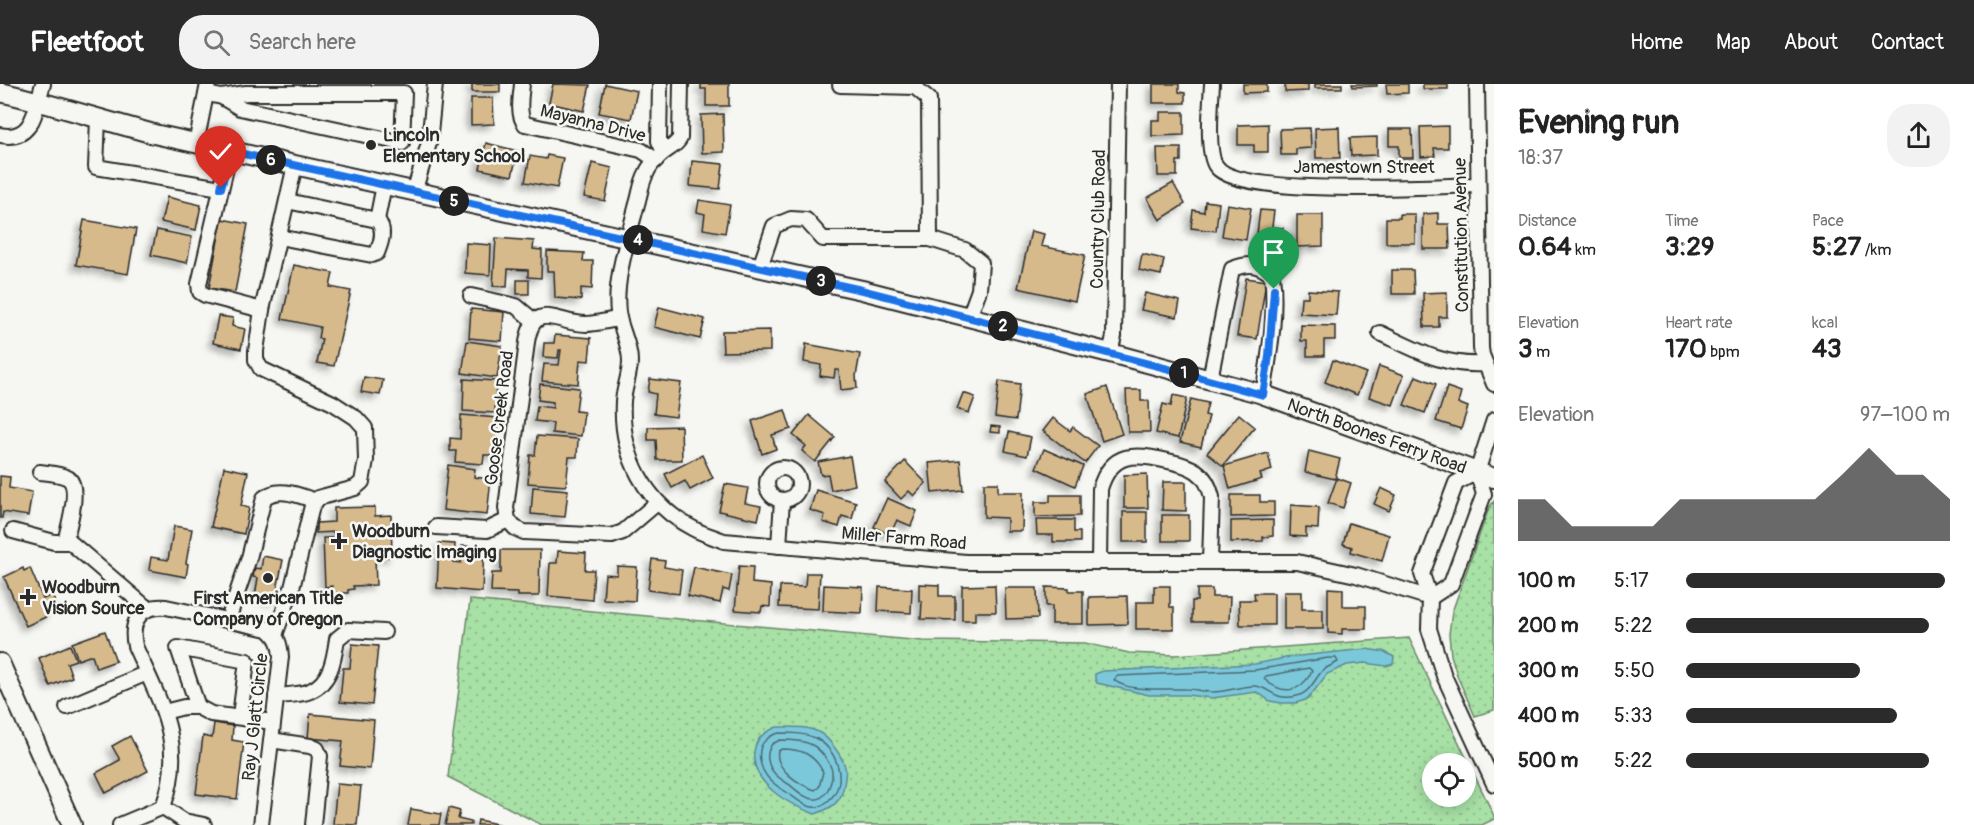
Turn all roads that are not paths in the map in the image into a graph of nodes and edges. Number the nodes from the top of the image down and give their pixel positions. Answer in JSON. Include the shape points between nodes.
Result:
{"nodes":[{"id":1,"x":435,"y":84,"type":"edge"},
{"id":2,"x":522,"y":84,"type":"edge"},
{"id":3,"x":660,"y":84,"type":"edge"},
{"id":4,"x":681,"y":84,"type":"edge"},
{"id":5,"x":840,"y":84,"type":"edge"},
{"id":6,"x":1119,"y":84,"type":"edge"},
{"id":7,"x":1212,"y":84,"type":"edge"},
{"id":8,"x":1477,"y":84,"type":"edge"},
{"id":9,"x":208,"y":89,"type":"edge"},
{"id":10,"x":0,"y":92,"type":"edge"},
{"id":11,"x":40,"y":92,"type":"edge"},
{"id":12,"x":280,"y":93,"type":"junction"},
{"id":13,"x":222,"y":97,"type":"junction"},
{"id":14,"x":276,"y":116,"type":"junction"},
{"id":15,"x":98,"y":119,"type":"junction"},
{"id":16,"x":0,"y":135,"type":"edge"},
{"id":17,"x":196,"y":144,"type":"junction"},
{"id":18,"x":230,"y":151,"type":"junction"},
{"id":19,"x":660,"y":156,"type":"junction"},
{"id":20,"x":295,"y":165,"type":"junction"},
{"id":21,"x":384,"y":185,"type":"junction"},
{"id":22,"x":1478,"y":186,"type":"junction"},
{"id":23,"x":221,"y":188,"type":"junction"},
{"id":24,"x":414,"y":192,"type":"junction"},
{"id":25,"x":287,"y":201,"type":"junction"},
{"id":26,"x":377,"y":220,"type":"junction"},
{"id":27,"x":279,"y":237,"type":"junction"},
{"id":28,"x":629,"y":238,"type":"junction"},
{"id":29,"x":930,"y":239,"type":"junction"},
{"id":30,"x":760,"y":267,"type":"junction"},
{"id":31,"x":471,"y":296,"type":"dead end"},
{"id":32,"x":1487,"y":306,"type":"edge"},
{"id":33,"x":262,"y":310,"type":"junction"},
{"id":34,"x":969,"y":317,"type":"junction"},
{"id":35,"x":619,"y":319,"type":"junction"},
{"id":36,"x":534,"y":321,"type":"junction"},
{"id":37,"x":1380,"y":333,"type":"dead end"},
{"id":38,"x":1110,"y":353,"type":"junction"},
{"id":39,"x":1485,"y":364,"type":"junction"},
{"id":40,"x":1210,"y":380,"type":"junction"},
{"id":41,"x":1494,"y":384,"type":"edge"},
{"id":42,"x":1263,"y":395,"type":"junction"},
{"id":43,"x":1494,"y":420,"type":"edge"},
{"id":44,"x":40,"y":472,"type":"dead end"},
{"id":45,"x":1477,"y":472,"type":"junction"},
{"id":46,"x":1494,"y":478,"type":"edge"},
{"id":47,"x":782,"y":500,"type":"dead end"},
{"id":48,"x":316,"y":501,"type":"junction"},
{"id":49,"x":657,"y":503,"type":"junction"},
{"id":50,"x":508,"y":520,"type":"junction"},
{"id":51,"x":436,"y":527,"type":"dead end"},
{"id":52,"x":13,"y":531,"type":"dead end"},
{"id":53,"x":65,"y":542,"type":"junction"},
{"id":54,"x":779,"y":546,"type":"junction"},
{"id":55,"x":1098,"y":562,"type":"junction"},
{"id":56,"x":1210,"y":562,"type":"junction"},
{"id":57,"x":1430,"y":598,"type":"junction"},
{"id":58,"x":148,"y":609,"type":"junction"},
{"id":59,"x":228,"y":620,"type":"junction"},
{"id":60,"x":384,"y":632,"type":"dead end"},
{"id":61,"x":275,"y":635,"type":"junction"},
{"id":62,"x":0,"y":663,"type":"edge"},
{"id":63,"x":147,"y":673,"type":"junction"},
{"id":64,"x":276,"y":696,"type":"junction"},
{"id":65,"x":67,"y":706,"type":"dead end"},
{"id":66,"x":198,"y":707,"type":"junction"},
{"id":67,"x":164,"y":712,"type":"junction"},
{"id":68,"x":240,"y":716,"type":"junction"},
{"id":69,"x":273,"y":722,"type":"junction"},
{"id":70,"x":271,"y":740,"type":"junction"},
{"id":71,"x":1494,"y":784,"type":"edge"},
{"id":72,"x":163,"y":807,"type":"junction"},
{"id":73,"x":199,"y":824,"type":"edge"},
{"id":74,"x":72,"y":825,"type":"edge"},
{"id":75,"x":120,"y":825,"type":"edge"},
{"id":76,"x":261,"y":825,"type":"edge"},
{"id":77,"x":313,"y":825,"type":"edge"}],
"edges":[{"from":1,"to":24,"type":"street","via":[[429,143]]},
{"from":2,"to":19,"type":"street","name":"Mayanna Drive","via":[[520,113],[525,124]]},
{"from":3,"to":19,"type":"street"},
{"from":4,"to":19,"type":"street","name":"Miller Farm Road","via":[[680,138]]},
{"from":5,"to":29,"type":"street","via":[[915,87],[929,99]]},
{"from":6,"to":38,"type":"street","name":"Country Club Road","via":[[1114,336]]},
{"from":7,"to":22,"type":"street","name":"Jamestown Street","via":[[1212,155],[1217,168],[1228,176],[1310,187]]},
{"from":8,"to":22,"type":"street","name":"Constitution Avenue"},
{"from":9,"to":13,"type":"street"},
{"from":9,"to":17,"type":"street"},
{"from":10,"to":11,"type":"main road","name":"North Boones Ferry Road"},
{"from":11,"to":15,"type":"main road","name":"North Boones Ferry Road"},
{"from":11,"to":16,"type":"street","via":[[29,128],[20,135]]},
{"from":12,"to":13,"type":"street"},
{"from":12,"to":14,"type":"street"},
{"from":12,"to":14,"type":"street","via":[[404,93],[402,143]]},
{"from":13,"to":14,"type":"street","via":[[240,108]]},
{"from":15,"to":17,"type":"main road","name":"North Boones Ferry Road"},
{"from":15,"to":23,"type":"street","via":[[96,167]]},
{"from":17,"to":18,"type":"main road","name":"North Boones Ferry Road"},
{"from":18,"to":20,"type":"main road","name":"North Boones Ferry Road"},
{"from":18,"to":23,"type":"street"},
{"from":19,"to":28,"type":"street","name":"Miller Farm Road","via":[[644,177]]},
{"from":20,"to":21,"type":"main road","name":"North Boones Ferry Road"},
{"from":20,"to":25,"type":"street"},
{"from":21,"to":24,"type":"main road","name":"North Boones Ferry Road"},
{"from":21,"to":26,"type":"street"},
{"from":22,"to":32,"type":"street","name":"Constitution Avenue"},
{"from":23,"to":33,"type":"street","via":[[200,292]]},
{"from":24,"to":28,"type":"main road","name":"North Boones Ferry Road"},
{"from":25,"to":26,"type":"street"},
{"from":25,"to":27,"type":"street"},
{"from":26,"to":27,"type":"street","via":[[382,235],[372,255]]},
{"from":27,"to":33,"type":"street"},
{"from":28,"to":30,"type":"main road","name":"North Boones Ferry Road"},
{"from":28,"to":35,"type":"street","name":"Miller Farm Road","via":[[618,291]]},
{"from":29,"to":30,"type":"street","via":[[824,238],[807,220],[791,219],[774,226]]},
{"from":29,"to":34,"type":"street","via":[[965,250],[981,263],[979,290]]},
{"from":30,"to":34,"type":"main road","name":"North Boones Ferry Road"},
{"from":31,"to":36,"type":"street","via":[[516,306]]},
{"from":32,"to":39,"type":"street","name":"Constitution Avenue","via":[[1482,352]]},
{"from":33,"to":48,"type":"street","via":[[256,351],[261,369],[333,403],[356,417],[365,428],[362,482],[355,489]]},
{"from":34,"to":38,"type":"main road","name":"North Boones Ferry Road"},
{"from":35,"to":36,"type":"street","via":[[586,324],[549,317]]},
{"from":35,"to":49,"type":"street","name":"Miller Farm Road","via":[[630,361],[623,399],[624,438],[641,481]]},
{"from":36,"to":50,"type":"street","name":"Goose Creek Road","via":[[527,342],[506,508]]},
{"from":37,"to":39,"type":"street","via":[[1450,363]]},
{"from":38,"to":40,"type":"main road","name":"North Boones Ferry Road"},
{"from":39,"to":41,"type":"street","name":"Constitution Avenue"},
{"from":40,"to":42,"type":"main road","name":"North Boones Ferry Road"},
{"from":40,"to":42,"type":"street","via":[[1232,269],[1246,264],[1264,268],[1272,274],[1274,289]]},
{"from":42,"to":45,"type":"main road","name":"North Boones Ferry Road"},
{"from":43,"to":45,"type":"street"},
{"from":44,"to":53,"type":"street","via":[[67,478],[72,483],[74,500]]},
{"from":45,"to":46,"type":"main road","name":"North Boones Ferry Road"},
{"from":45,"to":57,"type":"street","via":[[1484,494],[1451,584]]},
{"from":45,"to":57,"type":"street","via":[[1456,483],[1448,503],[1422,574]]},
{"from":47,"to":54,"type":"street"},
{"from":48,"to":59,"type":"street","via":[[279,491],[264,498]]},
{"from":48,"to":61,"type":"street"},
{"from":49,"to":50,"type":"street","via":[[623,532],[612,536],[524,532]]},
{"from":49,"to":54,"type":"street","name":"Miller Farm Road","via":[[695,530],[724,541]]},
{"from":50,"to":51,"type":"street","via":[[487,530]]},
{"from":52,"to":53,"type":"street"},
{"from":53,"to":58,"type":"street","via":[[70,542]]},
{"from":54,"to":55,"type":"street","name":"Miller Farm Road","via":[[966,562]]},
{"from":55,"to":56,"type":"street","name":"Miller Farm Road"},
{"from":55,"to":56,"type":"street","via":[[1103,480],[1121,460],[1137,455],[1190,466],[1203,477],[1212,497]]},
{"from":56,"to":57,"type":"street","name":"Miller Farm Road","via":[[1297,562]]},
{"from":57,"to":71,"type":"street","via":[[1429,629],[1437,658]]},
{"from":58,"to":59,"type":"street","name":"Ray J Glatt Circle","via":[[166,607]]},
{"from":58,"to":63,"type":"street","via":[[138,616],[133,628],[135,646]]},
{"from":59,"to":61,"type":"street","name":"Ray J Glatt Circle","via":[[268,629]]},
{"from":60,"to":64,"type":"street","via":[[348,630],[337,639],[327,679],[309,692]]},
{"from":61,"to":64,"type":"street","name":"Ray J Glatt Circle","via":[[281,657]]},
{"from":62,"to":74,"type":"main road"},
{"from":63,"to":65,"type":"street"},
{"from":63,"to":67,"type":"street"},
{"from":64,"to":69,"type":"street","name":"Ray J Glatt Circle"},
{"from":66,"to":67,"type":"street","via":[[184,706]]},
{"from":66,"to":68,"type":"street","via":[[211,714]]},
{"from":66,"to":68,"type":"street","via":[[178,648],[248,661]]},
{"from":67,"to":72,"type":"street","via":[[173,752]]},
{"from":68,"to":69,"type":"street"},
{"from":69,"to":70,"type":"street","name":"Ray J Glatt Circle"},
{"from":70,"to":76,"type":"street","name":"Ray J Glatt Circle"},
{"from":70,"to":77,"type":"street","via":[[317,749],[320,756]]},
{"from":72,"to":73,"type":"street","via":[[179,819]]},
{"from":72,"to":75,"type":"street"}]}
